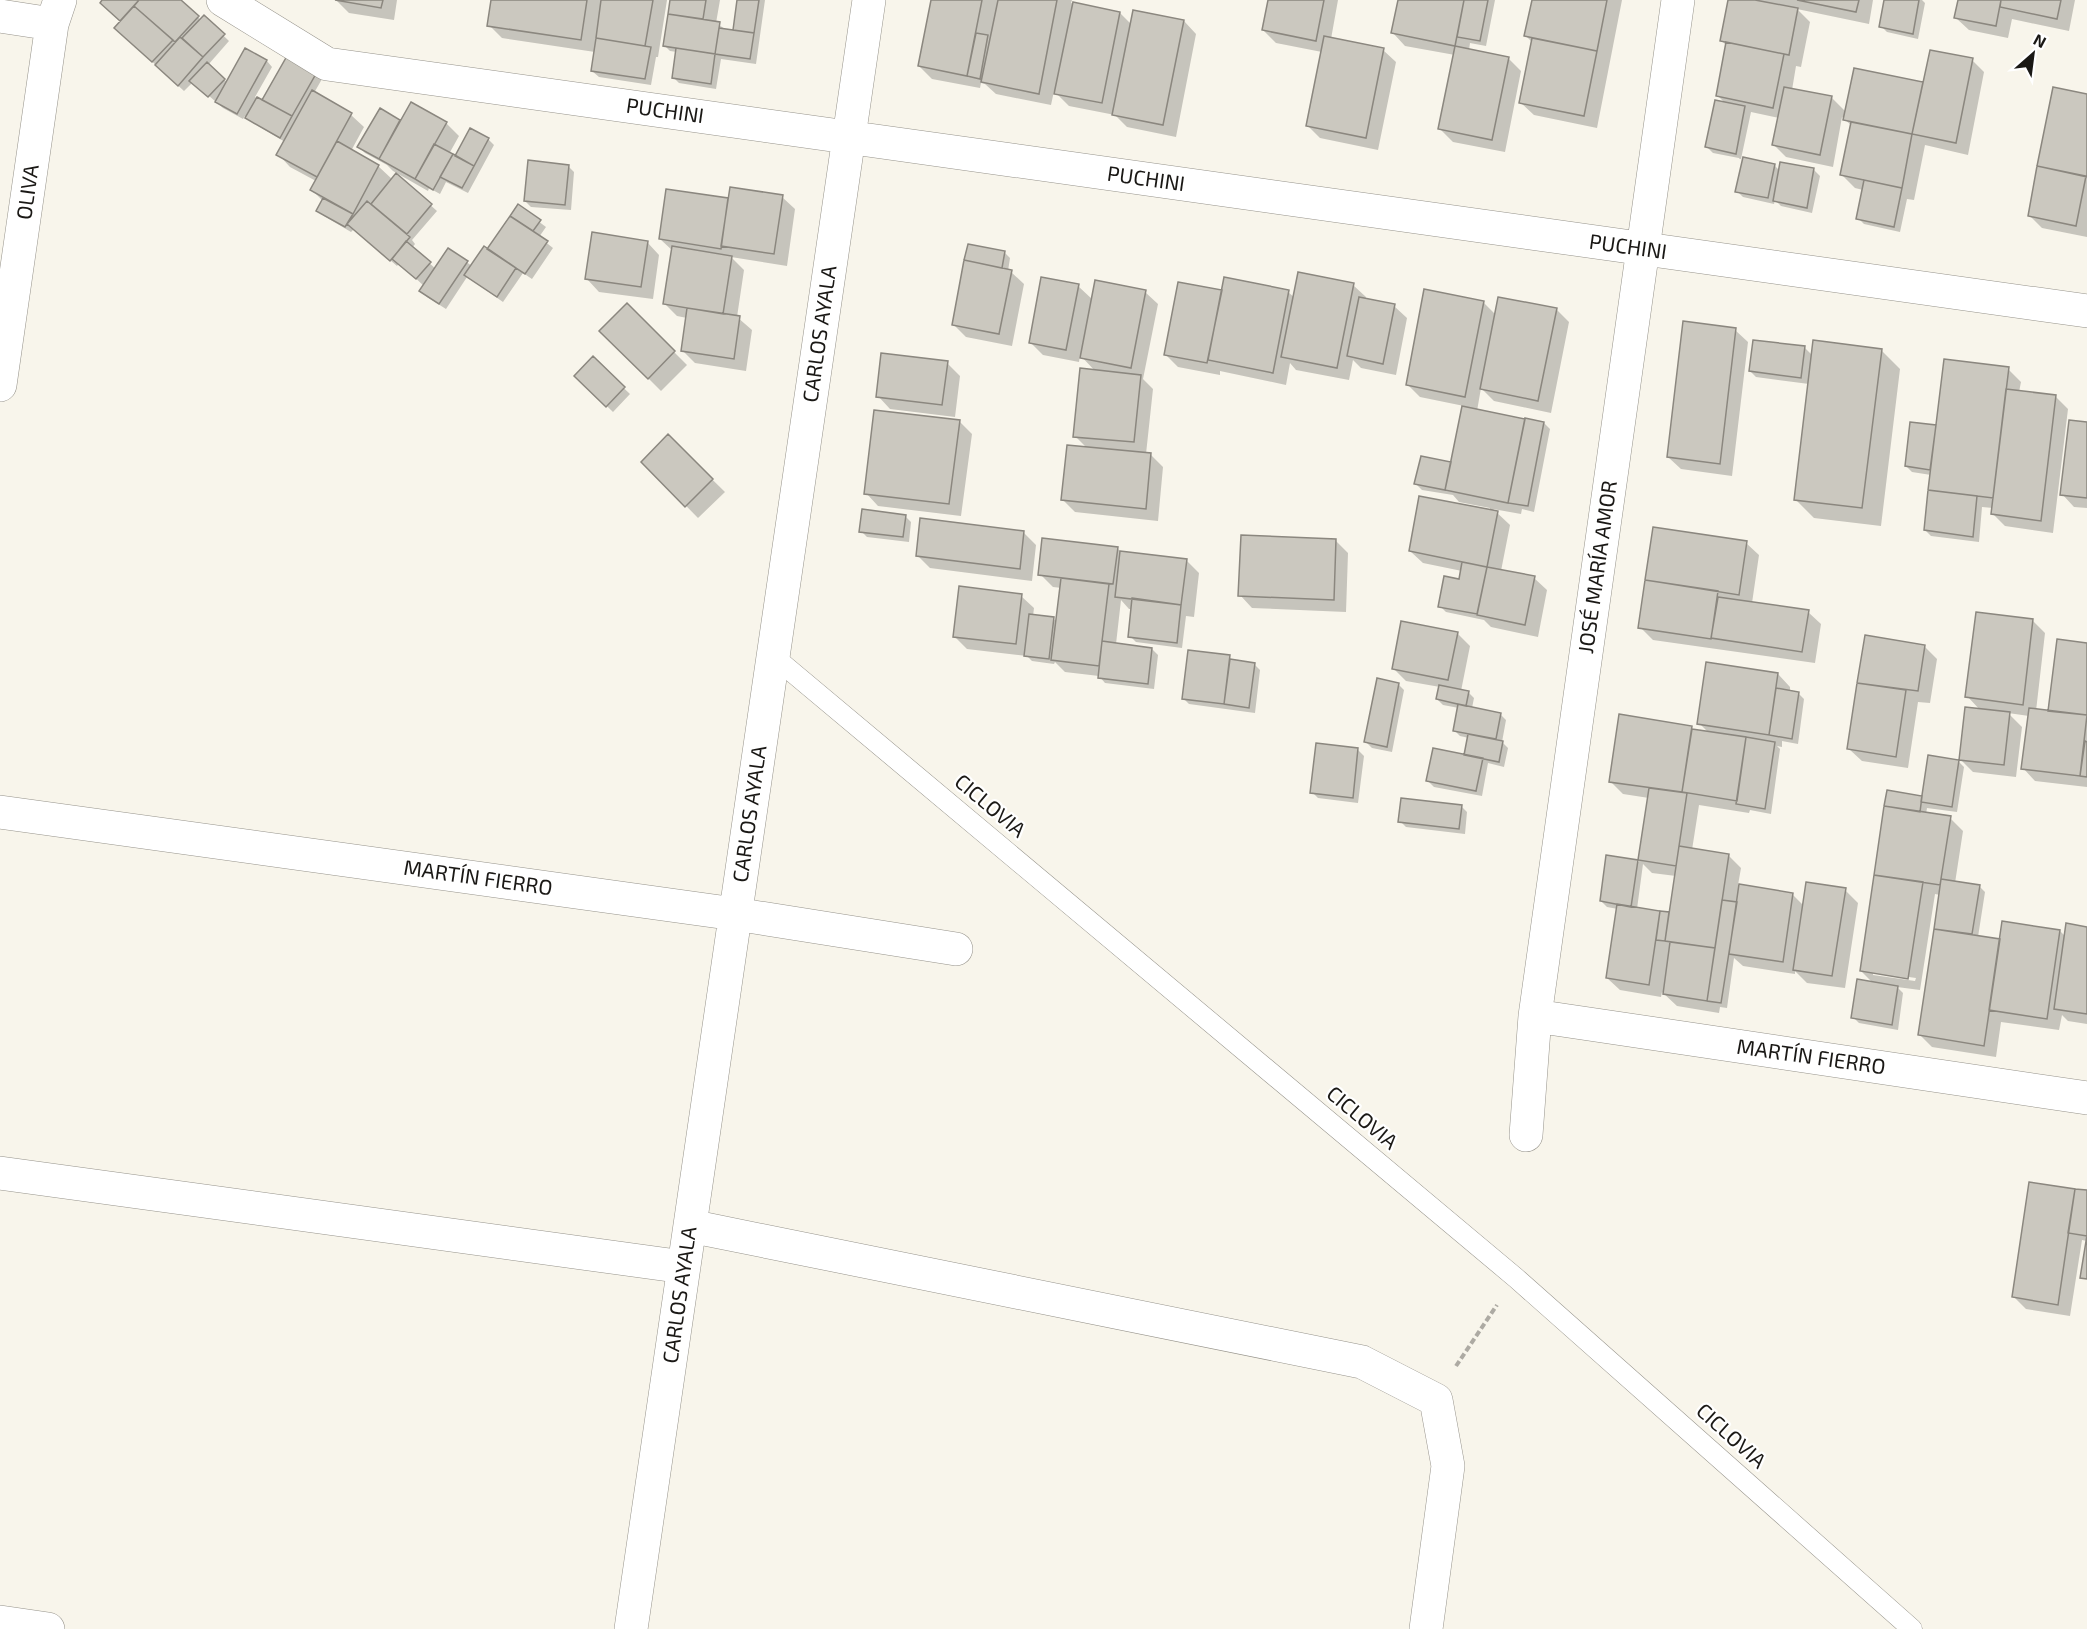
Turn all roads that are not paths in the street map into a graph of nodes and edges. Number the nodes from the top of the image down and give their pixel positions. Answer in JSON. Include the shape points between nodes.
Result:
{"nodes":[{"id":1,"x":223,"y":0,"type":"edge"},
{"id":2,"x":869,"y":0,"type":"edge"},
{"id":3,"x":1678,"y":0,"type":"edge"},
{"id":4,"x":56,"y":12,"type":"edge"},
{"id":5,"x":0,"y":16,"type":"edge"},
{"id":6,"x":849,"y":137,"type":"junction"},
{"id":7,"x":1643,"y":249,"type":"junction"},
{"id":8,"x":2087,"y":311,"type":"edge"},
{"id":9,"x":0,"y":385,"type":"edge"},
{"id":10,"x":773,"y":656,"type":"junction"},
{"id":11,"x":0,"y":812,"type":"edge"},
{"id":12,"x":735,"y":914,"type":"junction"},
{"id":13,"x":956,"y":949,"type":"dead end"},
{"id":14,"x":1535,"y":1016,"type":"junction"},
{"id":15,"x":2087,"y":1098,"type":"edge"},
{"id":16,"x":1526,"y":1135,"type":"dead end"},
{"id":17,"x":0,"y":1173,"type":"edge"},
{"id":18,"x":690,"y":1226,"type":"junction"},
{"id":19,"x":684,"y":1267,"type":"junction"},
{"id":20,"x":0,"y":1622,"type":"edge"},
{"id":21,"x":48,"y":1629,"type":"edge"},
{"id":22,"x":631,"y":1629,"type":"edge"},
{"id":23,"x":1426,"y":1629,"type":"edge"},
{"id":24,"x":1912,"y":1629,"type":"edge"}],
"edges":[{"from":1,"to":6,"type":"street","name":"PUCHINI","via":[[327,63]]},
{"from":2,"to":6,"type":"street","name":"CARLOS AYALA"},
{"from":3,"to":7,"type":"street","name":"JOSÉ MARÍA AMOR"},
{"from":4,"to":5,"type":"street"},
{"from":4,"to":9,"type":"street","name":"OLIVA"},
{"from":6,"to":7,"type":"street","name":"PUCHINI"},
{"from":6,"to":10,"type":"street","name":"CARLOS AYALA"},
{"from":7,"to":8,"type":"street","name":"PUCHINI"},
{"from":7,"to":14,"type":"street","name":"JOSÉ MARÍA AMOR"},
{"from":10,"to":12,"type":"street","name":"CARLOS AYALA"},
{"from":10,"to":24,"type":"lane","name":"CICLOVIA","via":[[1516,1278]]},
{"from":11,"to":12,"type":"street","name":"MARTÍN FIERRO"},
{"from":12,"to":13,"type":"street","name":"MARTÍN FIERRO"},
{"from":12,"to":18,"type":"street","name":"CARLOS AYALA"},
{"from":14,"to":15,"type":"street","name":"MARTÍN FIERRO"},
{"from":14,"to":16,"type":"street","name":"JOSÉ MARÍA AMOR"},
{"from":17,"to":19,"type":"street"},
{"from":18,"to":19,"type":"street","name":"CARLOS AYALA"},
{"from":18,"to":23,"type":"street","via":[[1362,1362],[1436,1400],[1448,1466]]},
{"from":19,"to":22,"type":"street","name":"CARLOS AYALA"},
{"from":20,"to":21,"type":"street"}]}
